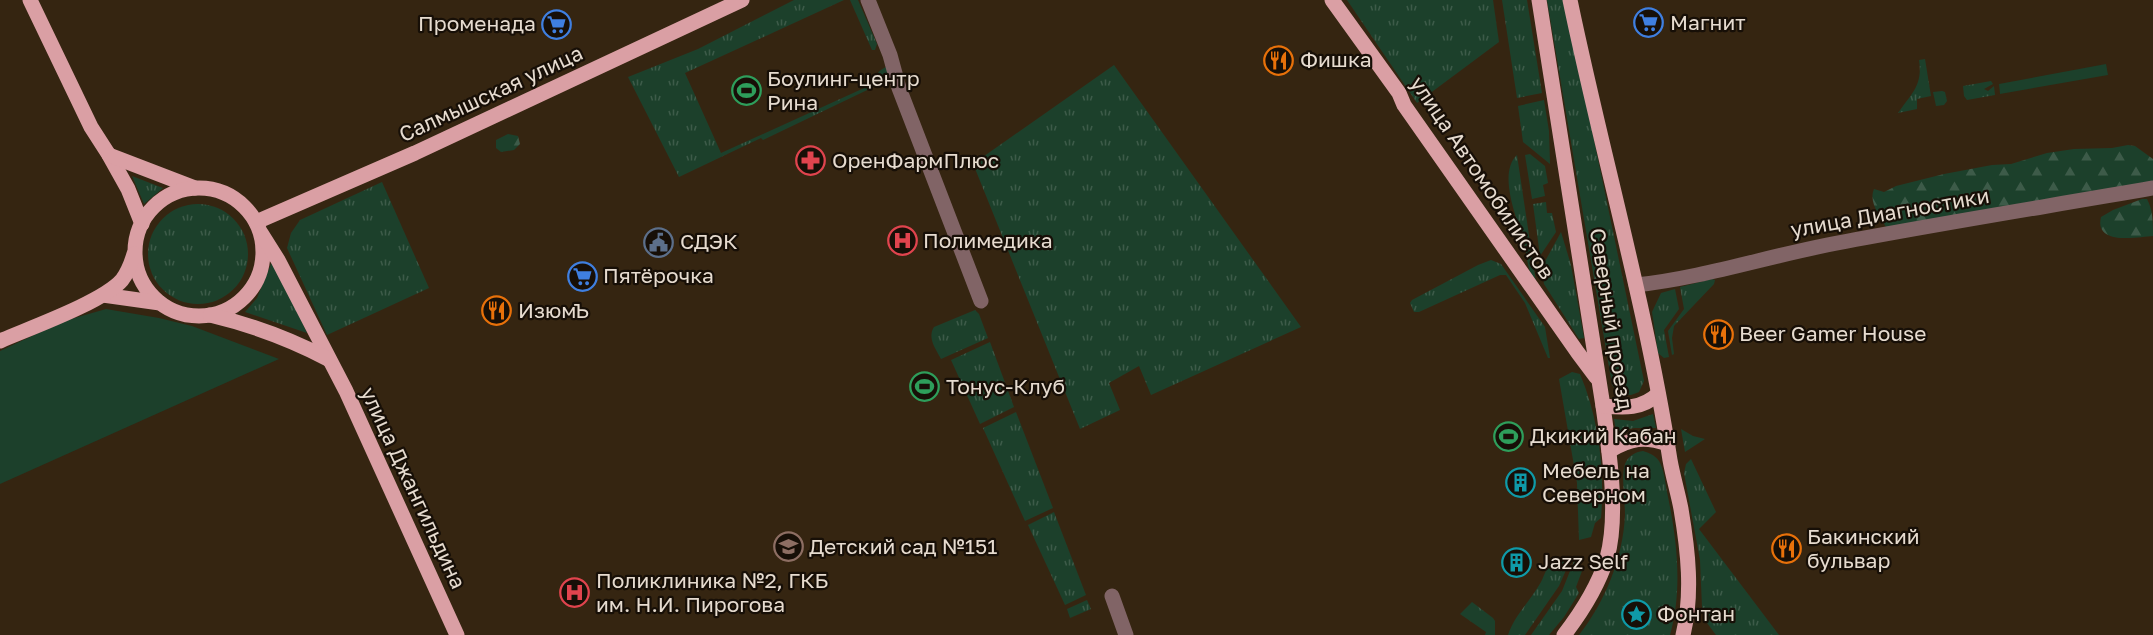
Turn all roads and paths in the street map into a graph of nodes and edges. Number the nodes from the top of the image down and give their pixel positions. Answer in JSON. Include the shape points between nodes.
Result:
{"nodes":[{"id":1,"x":30,"y":0,"type":"edge"},
{"id":2,"x":742,"y":0,"type":"edge"},
{"id":3,"x":868,"y":0,"type":"edge"},
{"id":4,"x":1332,"y":0,"type":"edge"},
{"id":5,"x":1539,"y":0,"type":"edge"},
{"id":6,"x":1570,"y":0,"type":"edge"},
{"id":7,"x":109,"y":154,"type":"junction"},
{"id":8,"x":195,"y":188,"type":"junction"},
{"id":9,"x":2153,"y":188,"type":"edge"},
{"id":10,"x":142,"y":224,"type":"junction"},
{"id":11,"x":259,"y":228,"type":"junction"},
{"id":12,"x":135,"y":252,"type":"junction"},
{"id":13,"x":1636,"y":285,"type":"junction"},
{"id":14,"x":103,"y":295,"type":"junction"},
{"id":15,"x":981,"y":301,"type":"dead end"},
{"id":16,"x":160,"y":303,"type":"junction"},
{"id":17,"x":210,"y":315,"type":"junction"},
{"id":18,"x":0,"y":341,"type":"edge"},
{"id":19,"x":329,"y":359,"type":"junction"},
{"id":20,"x":1598,"y":379,"type":"junction"},
{"id":21,"x":1658,"y":394,"type":"junction"},
{"id":22,"x":1603,"y":405,"type":"junction"},
{"id":23,"x":1668,"y":444,"type":"junction"},
{"id":24,"x":1609,"y":451,"type":"junction"},
{"id":25,"x":1112,"y":596,"type":"dead end"},
{"id":26,"x":457,"y":635,"type":"edge"},
{"id":27,"x":1126,"y":635,"type":"edge"},
{"id":28,"x":1564,"y":635,"type":"edge"},
{"id":29,"x":1683,"y":635,"type":"edge"}],
"edges":[{"from":1,"to":7,"type":"main road","via":[[91,127]]},
{"from":2,"to":11,"type":"main road","name":"Салмышская улица"},
{"from":3,"to":15,"type":"street"},
{"from":4,"to":20,"type":"main road","name":"улица Автомобилистов"},
{"from":5,"to":20,"type":"main road","name":"Северный проезд"},
{"from":6,"to":13,"type":"main road","name":"Северный проезд"},
{"from":7,"to":8,"type":"main road"},
{"from":7,"to":10,"type":"main road"},
{"from":8,"to":10,"type":"main road","via":[[173,193],[155,206]]},
{"from":8,"to":11,"type":"main road","via":[[220,191],[241,203]]},
{"from":9,"to":13,"type":"street","name":"улица Диагностики","via":[[1865,237],[1676,280]]},
{"from":10,"to":12,"type":"main road"},
{"from":11,"to":17,"type":"main road","via":[[263,260],[254,286],[235,305]]},
{"from":11,"to":19,"type":"main road","name":"улица Джангильдина"},
{"from":12,"to":14,"type":"main road","via":[[121,281]]},
{"from":12,"to":16,"type":"main road","via":[[142,280]]},
{"from":13,"to":21,"type":"main road","name":"Северный проезд"},
{"from":14,"to":16,"type":"main road"},
{"from":14,"to":18,"type":"main road"},
{"from":16,"to":17,"type":"main road","via":[[175,312]]},
{"from":17,"to":19,"type":"main road","via":[[284,338]]},
{"from":19,"to":26,"type":"main road","name":"улица Джангильдина"},
{"from":20,"to":22,"type":"main road","name":"Северный проезд"},
{"from":21,"to":22,"type":"main road","via":[[1640,406]]},
{"from":21,"to":23,"type":"main road","name":"Северный проезд"},
{"from":22,"to":24,"type":"main road","name":"Северный проезд"},
{"from":23,"to":24,"type":"main road","via":[[1650,438],[1625,441]]},
{"from":23,"to":29,"type":"main road","name":"Северный проезд","via":[[1681,508],[1689,591]]},
{"from":24,"to":28,"type":"main road","name":"Северный проезд","via":[[1612,515],[1606,559],[1588,600]]},
{"from":25,"to":27,"type":"street"}]}
